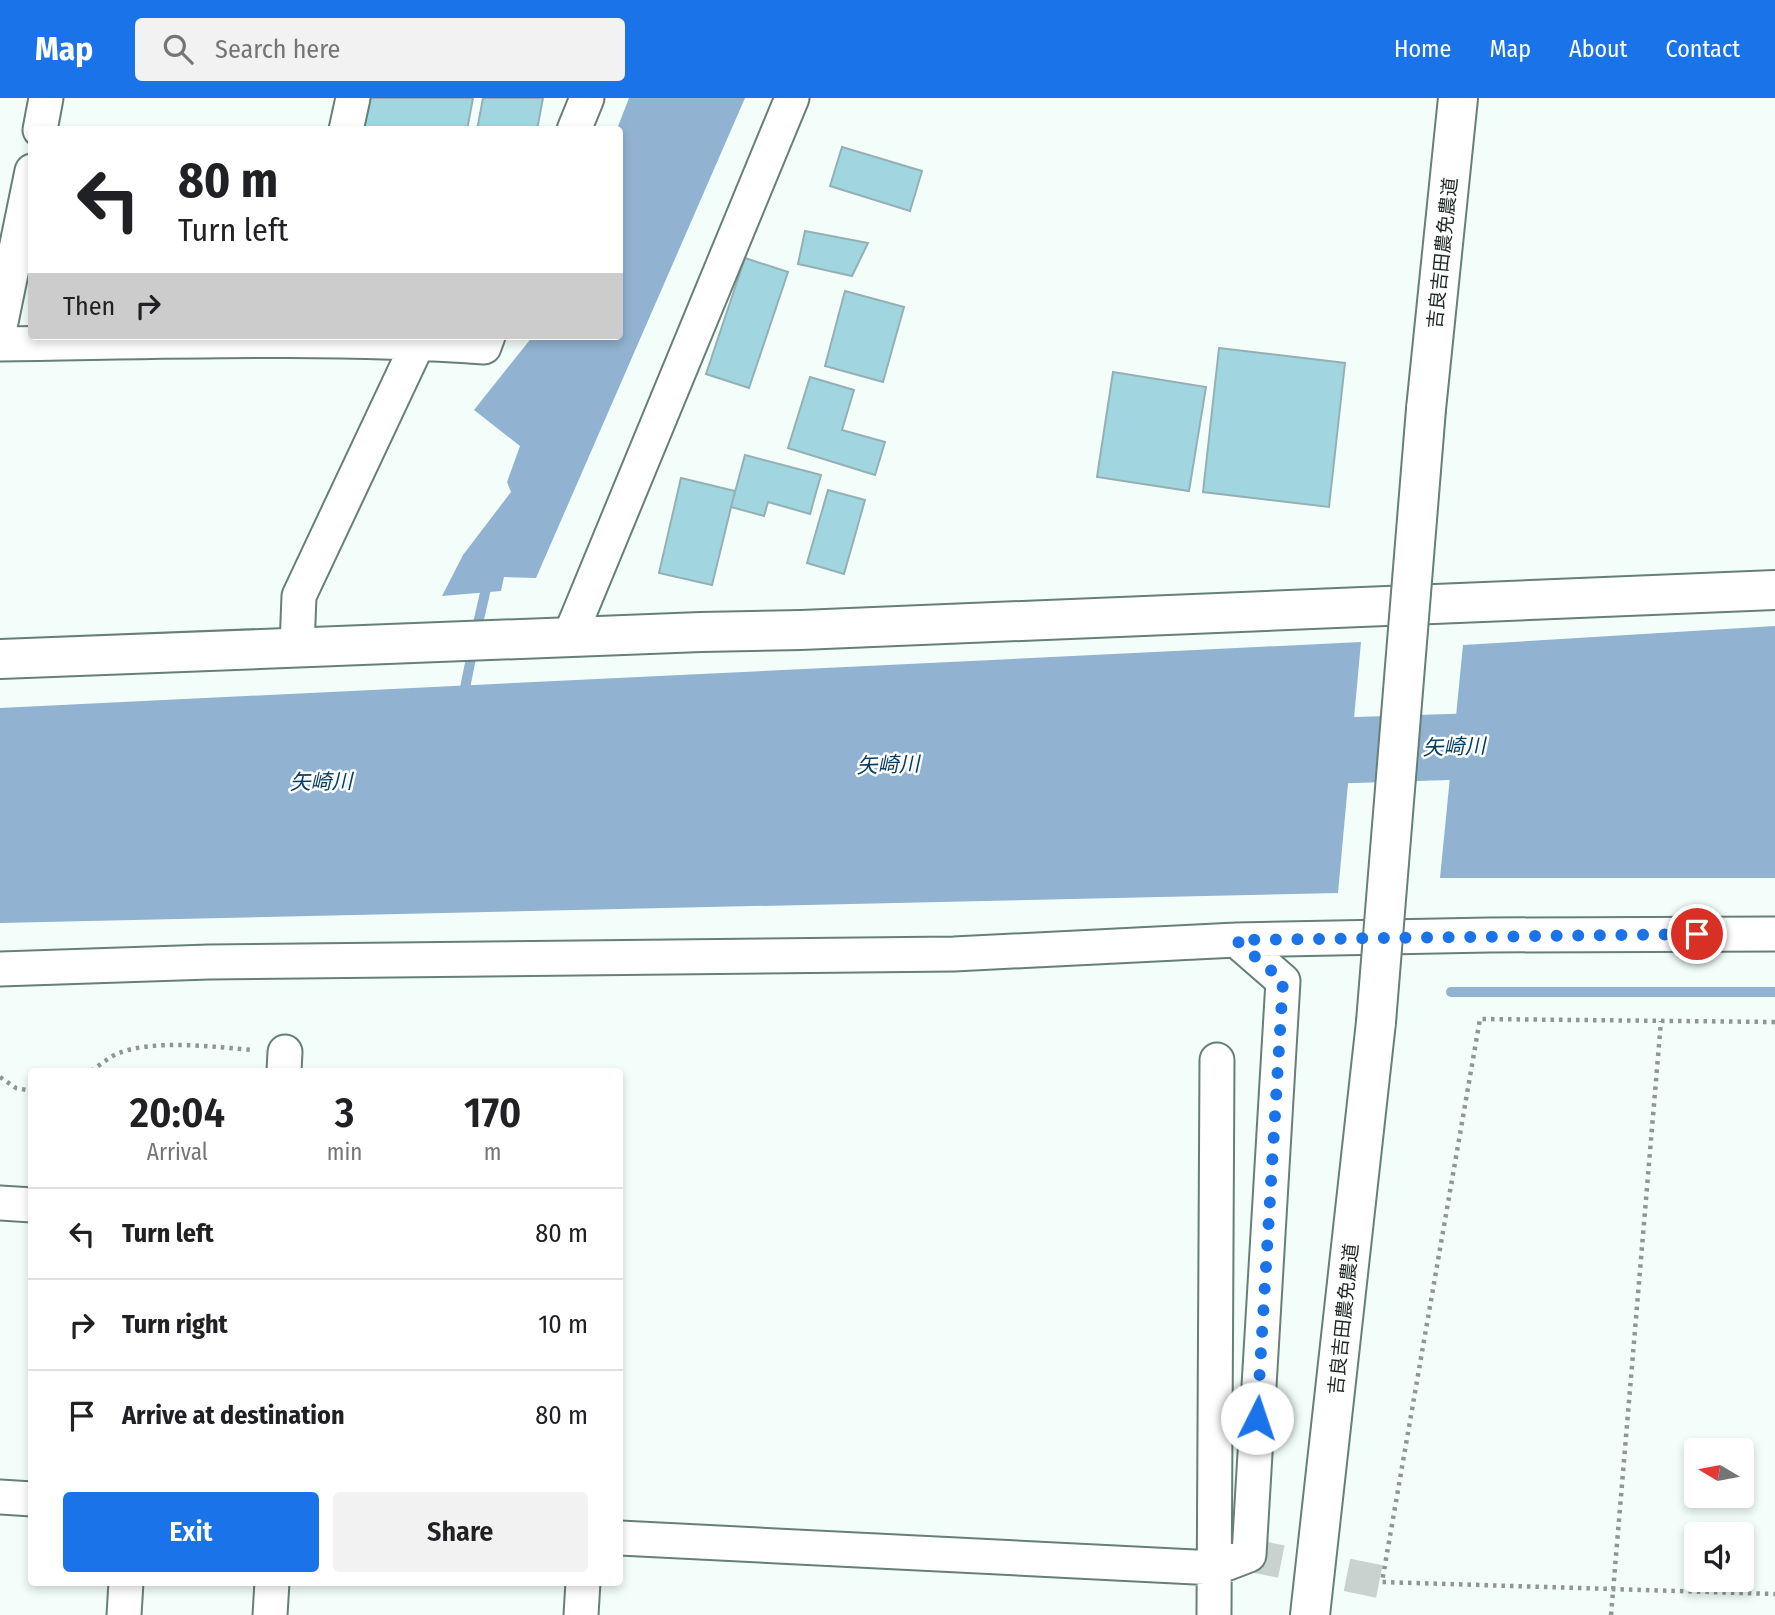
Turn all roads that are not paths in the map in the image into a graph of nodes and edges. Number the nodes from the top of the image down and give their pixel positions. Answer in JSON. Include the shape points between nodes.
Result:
{"nodes":[{"id":1,"x":46,"y":98,"type":"edge"},
{"id":2,"x":353,"y":98,"type":"edge"},
{"id":3,"x":587,"y":98,"type":"edge"},
{"id":4,"x":792,"y":98,"type":"edge"},
{"id":5,"x":1458,"y":98,"type":"edge"},
{"id":6,"x":41,"y":126,"type":"edge"},
{"id":7,"x":347,"y":126,"type":"edge"},
{"id":8,"x":576,"y":126,"type":"edge"},
{"id":9,"x":28,"y":190,"type":"edge"},
{"id":10,"x":0,"y":327,"type":"edge"},
{"id":11,"x":200,"y":340,"type":"edge"},
{"id":12,"x":359,"y":340,"type":"edge"},
{"id":13,"x":487,"y":340,"type":"edge"},
{"id":14,"x":418,"y":342,"type":"junction"},
{"id":15,"x":0,"y":344,"type":"edge"},
{"id":16,"x":1775,"y":590,"type":"edge"},
{"id":17,"x":569,"y":638,"type":"junction"},
{"id":18,"x":298,"y":647,"type":"junction"},
{"id":19,"x":0,"y":659,"type":"edge"},
{"id":20,"x":1775,"y":934,"type":"edge"},
{"id":21,"x":1236,"y":940,"type":"junction"},
{"id":22,"x":0,"y":969,"type":"edge"},
{"id":23,"x":1217,"y":1060,"type":"dead end"},
{"id":24,"x":0,"y":1203,"type":"edge"},
{"id":25,"x":28,"y":1205,"type":"edge"},
{"id":26,"x":0,"y":1497,"type":"edge"},
{"id":27,"x":28,"y":1499,"type":"edge"},
{"id":28,"x":623,"y":1538,"type":"edge"},
{"id":29,"x":1214,"y":1568,"type":"junction"},
{"id":30,"x":126,"y":1586,"type":"edge"},
{"id":31,"x":272,"y":1586,"type":"edge"},
{"id":32,"x":583,"y":1586,"type":"edge"},
{"id":33,"x":124,"y":1615,"type":"edge"},
{"id":34,"x":270,"y":1615,"type":"edge"},
{"id":35,"x":581,"y":1615,"type":"edge"},
{"id":36,"x":1214,"y":1615,"type":"edge"},
{"id":37,"x":1310,"y":1615,"type":"edge"}],
"edges":[{"from":1,"to":6,"type":"street"},
{"from":2,"to":7,"type":"street"},
{"from":3,"to":8,"type":"street"},
{"from":4,"to":17,"type":"street"},
{"from":5,"to":37,"type":"street","name":"吉良吉田農免農道","bridge":true,"via":[[1426,408],[1376,1022]]},
{"from":9,"to":10,"type":"street"},
{"from":11,"to":15,"type":"street"},
{"from":12,"to":14,"type":"street"},
{"from":13,"to":14,"type":"street","via":[[484,347]]},
{"from":14,"to":18,"type":"street","via":[[299,596]]},
{"from":16,"to":17,"type":"street"},
{"from":17,"to":18,"type":"street"},
{"from":18,"to":19,"type":"street"},
{"from":20,"to":21,"type":"street"},
{"from":21,"to":22,"type":"street","via":[[954,954],[209,962]]},
{"from":21,"to":29,"type":"street","via":[[1283,981],[1249,1555]]},
{"from":23,"to":29,"type":"street"},
{"from":24,"to":25,"type":"street"},
{"from":26,"to":27,"type":"street"},
{"from":28,"to":29,"type":"street"},
{"from":29,"to":36,"type":"street"},
{"from":30,"to":33,"type":"street"},
{"from":31,"to":34,"type":"street"},
{"from":32,"to":35,"type":"street"}]}
